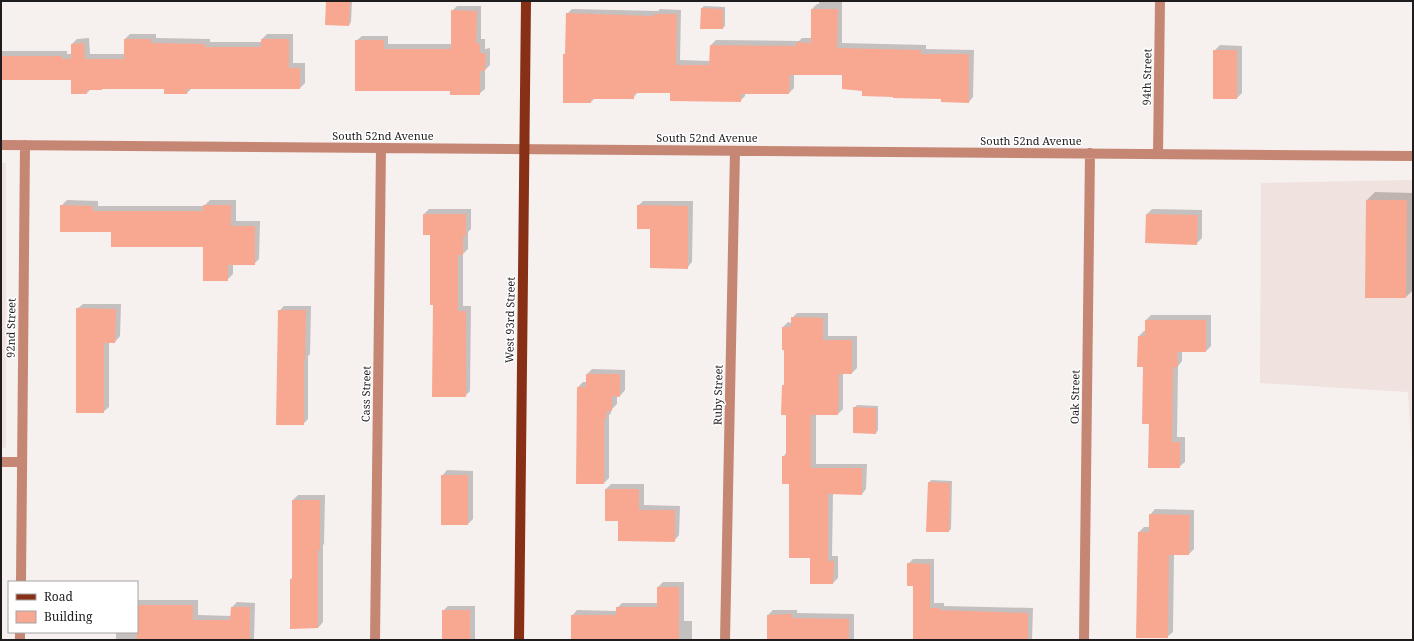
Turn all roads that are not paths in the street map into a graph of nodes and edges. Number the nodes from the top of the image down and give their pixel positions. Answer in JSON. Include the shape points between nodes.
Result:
{"nodes":[{"id":1,"x":526,"y":1,"type":"edge"},
{"id":2,"x":1160,"y":1,"type":"edge"},
{"id":3,"x":1,"y":145,"type":"edge"},
{"id":4,"x":25,"y":145,"type":"junction"},
{"id":5,"x":381,"y":148,"type":"junction"},
{"id":6,"x":524,"y":149,"type":"junction"},
{"id":7,"x":735,"y":151,"type":"junction"},
{"id":8,"x":1090,"y":153,"type":"junction"},
{"id":9,"x":1158,"y":154,"type":"junction"},
{"id":10,"x":1413,"y":156,"type":"edge"},
{"id":11,"x":1,"y":462,"type":"edge"},
{"id":12,"x":22,"y":462,"type":"junction"},
{"id":13,"x":21,"y":581,"type":"edge"},
{"id":14,"x":375,"y":640,"type":"edge"},
{"id":15,"x":519,"y":640,"type":"edge"},
{"id":16,"x":725,"y":640,"type":"edge"},
{"id":17,"x":1084,"y":640,"type":"edge"}],
"edges":[{"from":1,"to":6,"type":"main road","name":"West 93rd Street"},
{"from":2,"to":9,"type":"street","name":"94th Street"},
{"from":3,"to":4,"type":"street","name":"South 52nd Avenue"},
{"from":4,"to":5,"type":"street","name":"South 52nd Avenue"},
{"from":4,"to":12,"type":"street","name":"92nd Street"},
{"from":5,"to":6,"type":"street","name":"South 52nd Avenue"},
{"from":5,"to":14,"type":"street","name":"Cass Street"},
{"from":6,"to":7,"type":"street","name":"South 52nd Avenue"},
{"from":6,"to":15,"type":"main road","name":"West 93rd Street"},
{"from":7,"to":8,"type":"street","name":"South 52nd Avenue"},
{"from":7,"to":16,"type":"street","name":"Ruby Street"},
{"from":8,"to":9,"type":"street","name":"South 52nd Avenue"},
{"from":8,"to":17,"type":"street","name":"Oak Street"},
{"from":9,"to":10,"type":"street","name":"South 52nd Avenue"},
{"from":11,"to":12,"type":"street"},
{"from":12,"to":13,"type":"street","name":"92nd Street"}]}
